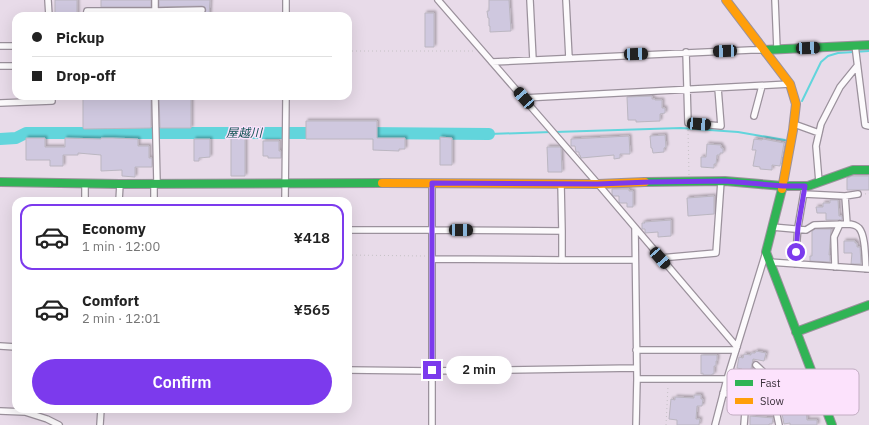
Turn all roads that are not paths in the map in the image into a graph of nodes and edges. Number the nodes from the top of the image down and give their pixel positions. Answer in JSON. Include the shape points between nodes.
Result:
{"nodes":[{"id":1,"x":48,"y":0,"type":"edge"},
{"id":2,"x":155,"y":0,"type":"edge"},
{"id":3,"x":286,"y":0,"type":"edge"},
{"id":4,"x":438,"y":0,"type":"edge"},
{"id":5,"x":530,"y":0,"type":"edge"},
{"id":6,"x":566,"y":0,"type":"edge"},
{"id":7,"x":726,"y":0,"type":"edge"},
{"id":8,"x":775,"y":0,"type":"edge"},
{"id":9,"x":202,"y":10,"type":"dead end"},
{"id":10,"x":49,"y":12,"type":"edge"},
{"id":11,"x":87,"y":12,"type":"edge"},
{"id":12,"x":121,"y":12,"type":"edge"},
{"id":13,"x":155,"y":12,"type":"edge"},
{"id":14,"x":171,"y":12,"type":"edge"},
{"id":15,"x":286,"y":12,"type":"edge"},
{"id":16,"x":869,"y":45,"type":"edge"},
{"id":17,"x":0,"y":46,"type":"edge"},
{"id":18,"x":12,"y":46,"type":"edge"},
{"id":19,"x":855,"y":46,"type":"junction"},
{"id":20,"x":777,"y":49,"type":"junction"},
{"id":21,"x":764,"y":50,"type":"junction"},
{"id":22,"x":686,"y":52,"type":"junction"},
{"id":23,"x":570,"y":58,"type":"junction"},
{"id":24,"x":533,"y":60,"type":"junction"},
{"id":25,"x":492,"y":62,"type":"junction"},
{"id":26,"x":0,"y":66,"type":"edge"},
{"id":27,"x":12,"y":66,"type":"edge"},
{"id":28,"x":857,"y":66,"type":"junction"},
{"id":29,"x":790,"y":84,"type":"junction"},
{"id":30,"x":762,"y":86,"type":"junction"},
{"id":31,"x":718,"y":88,"type":"junction"},
{"id":32,"x":687,"y":90,"type":"junction"},
{"id":33,"x":524,"y":98,"type":"junction"},
{"id":34,"x":52,"y":100,"type":"edge"},
{"id":35,"x":156,"y":100,"type":"edge"},
{"id":36,"x":286,"y":100,"type":"edge"},
{"id":37,"x":0,"y":103,"type":"edge"},
{"id":38,"x":754,"y":116,"type":"dead end"},
{"id":39,"x":794,"y":124,"type":"junction"},
{"id":40,"x":869,"y":126,"type":"edge"},
{"id":41,"x":819,"y":133,"type":"junction"},
{"id":42,"x":869,"y":170,"type":"edge"},
{"id":43,"x":720,"y":181,"type":"junction"},
{"id":44,"x":0,"y":182,"type":"edge"},
{"id":45,"x":819,"y":182,"type":"junction"},
{"id":46,"x":85,"y":183,"type":"junction"},
{"id":47,"x":156,"y":183,"type":"junction"},
{"id":48,"x":285,"y":183,"type":"junction"},
{"id":49,"x":432,"y":183,"type":"junction"},
{"id":50,"x":120,"y":184,"type":"junction"},
{"id":51,"x":561,"y":184,"type":"junction"},
{"id":52,"x":598,"y":184,"type":"junction"},
{"id":53,"x":783,"y":186,"type":"junction"},
{"id":54,"x":805,"y":190,"type":"junction"},
{"id":55,"x":858,"y":194,"type":"dead end"},
{"id":56,"x":845,"y":196,"type":"junction"},
{"id":57,"x":85,"y":197,"type":"edge"},
{"id":58,"x":119,"y":197,"type":"edge"},
{"id":59,"x":154,"y":197,"type":"edge"},
{"id":60,"x":285,"y":197,"type":"edge"},
{"id":61,"x":844,"y":224,"type":"junction"},
{"id":62,"x":772,"y":227,"type":"junction"},
{"id":63,"x":635,"y":228,"type":"junction"},
{"id":64,"x":798,"y":229,"type":"junction"},
{"id":65,"x":352,"y":230,"type":"edge"},
{"id":66,"x":432,"y":230,"type":"junction"},
{"id":67,"x":562,"y":231,"type":"junction"},
{"id":68,"x":766,"y":252,"type":"junction"},
{"id":69,"x":432,"y":257,"type":"junction"},
{"id":70,"x":660,"y":258,"type":"junction"},
{"id":71,"x":562,"y":260,"type":"junction"},
{"id":72,"x":635,"y":260,"type":"junction"},
{"id":73,"x":769,"y":262,"type":"junction"},
{"id":74,"x":795,"y":264,"type":"junction"},
{"id":75,"x":835,"y":267,"type":"junction"},
{"id":76,"x":868,"y":269,"type":"edge"},
{"id":77,"x":869,"y":306,"type":"edge"},
{"id":78,"x":796,"y":332,"type":"junction"},
{"id":79,"x":0,"y":346,"type":"edge"},
{"id":80,"x":12,"y":347,"type":"edge"},
{"id":81,"x":736,"y":349,"type":"junction"},
{"id":82,"x":636,"y":350,"type":"junction"},
{"id":83,"x":756,"y":365,"type":"dead end"},
{"id":84,"x":636,"y":368,"type":"junction"},
{"id":85,"x":730,"y":369,"type":"edge"},
{"id":86,"x":761,"y":369,"type":"edge"},
{"id":87,"x":810,"y":369,"type":"edge"},
{"id":88,"x":352,"y":370,"type":"edge"},
{"id":89,"x":432,"y":370,"type":"junction"},
{"id":90,"x":727,"y":378,"type":"joint"},
{"id":91,"x":637,"y":379,"type":"junction"},
{"id":92,"x":723,"y":393,"type":"junction"},
{"id":93,"x":727,"y":394,"type":"edge"},
{"id":94,"x":0,"y":411,"type":"edge"},
{"id":95,"x":12,"y":411,"type":"edge"},
{"id":96,"x":29,"y":413,"type":"edge"},
{"id":97,"x":100,"y":413,"type":"edge"},
{"id":98,"x":745,"y":415,"type":"edge"},
{"id":99,"x":777,"y":415,"type":"edge"},
{"id":100,"x":828,"y":415,"type":"edge"},
{"id":101,"x":59,"y":425,"type":"edge"},
{"id":102,"x":100,"y":425,"type":"edge"},
{"id":103,"x":432,"y":425,"type":"edge"},
{"id":104,"x":636,"y":425,"type":"edge"},
{"id":105,"x":714,"y":425,"type":"edge"},
{"id":106,"x":744,"y":425,"type":"edge"},
{"id":107,"x":779,"y":425,"type":"edge"},
{"id":108,"x":832,"y":425,"type":"edge"}],
"edges":[{"from":1,"to":10,"type":"street"},
{"from":2,"to":13,"type":"street"},
{"from":3,"to":15,"type":"street"},
{"from":4,"to":25,"type":"street"},
{"from":5,"to":24,"type":"street"},
{"from":6,"to":23,"type":"street"},
{"from":7,"to":21,"type":"street"},
{"from":8,"to":20,"type":"street"},
{"from":9,"to":14,"type":"street"},
{"from":11,"to":12,"type":"street"},
{"from":16,"to":19,"type":"street"},
{"from":17,"to":18,"type":"street"},
{"from":19,"to":20,"type":"street"},
{"from":19,"to":28,"type":"street"},
{"from":20,"to":21,"type":"street"},
{"from":21,"to":22,"type":"street"},
{"from":21,"to":29,"type":"street"},
{"from":22,"to":23,"type":"street"},
{"from":22,"to":32,"type":"street"},
{"from":23,"to":24,"type":"street"},
{"from":24,"to":25,"type":"street"},
{"from":25,"to":33,"type":"street"},
{"from":26,"to":27,"type":"street"},
{"from":28,"to":40,"type":"street","via":[[865,125]]},
{"from":28,"to":41,"type":"street","via":[[840,87]]},
{"from":29,"to":30,"type":"street"},
{"from":29,"to":39,"type":"street","via":[[796,104]]},
{"from":30,"to":31,"type":"street"},
{"from":30,"to":38,"type":"street"},
{"from":31,"to":32,"type":"street"},
{"from":31,"to":32,"type":"street","via":[[721,126],[688,123]]},
{"from":32,"to":33,"type":"street"},
{"from":33,"to":52,"type":"street"},
{"from":34,"to":37,"type":"street"},
{"from":35,"to":47,"type":"street"},
{"from":36,"to":48,"type":"street"},
{"from":39,"to":41,"type":"street"},
{"from":39,"to":53,"type":"street"},
{"from":41,"to":45,"type":"street","via":[[816,146]]},
{"from":42,"to":45,"type":"street","via":[[853,170]]},
{"from":43,"to":52,"type":"street"},
{"from":43,"to":53,"type":"street"},
{"from":43,"to":70,"type":"street","via":[[716,253]]},
{"from":44,"to":46,"type":"street"},
{"from":45,"to":54,"type":"street"},
{"from":46,"to":50,"type":"street"},
{"from":46,"to":57,"type":"street"},
{"from":47,"to":48,"type":"street"},
{"from":47,"to":50,"type":"street"},
{"from":47,"to":59,"type":"street"},
{"from":48,"to":49,"type":"street"},
{"from":48,"to":60,"type":"street"},
{"from":49,"to":51,"type":"street"},
{"from":49,"to":66,"type":"street"},
{"from":50,"to":58,"type":"street"},
{"from":51,"to":52,"type":"street"},
{"from":51,"to":67,"type":"street"},
{"from":52,"to":63,"type":"street"},
{"from":53,"to":54,"type":"street"},
{"from":53,"to":62,"type":"street"},
{"from":54,"to":56,"type":"street"},
{"from":54,"to":64,"type":"street"},
{"from":55,"to":56,"type":"street"},
{"from":56,"to":61,"type":"street"},
{"from":61,"to":64,"type":"street","via":[[814,225],[806,230]]},
{"from":61,"to":75,"type":"street","via":[[834,237]]},
{"from":61,"to":76,"type":"street","via":[[859,227],[863,236]]},
{"from":62,"to":64,"type":"street"},
{"from":62,"to":68,"type":"street"},
{"from":63,"to":70,"type":"street"},
{"from":63,"to":72,"type":"street"},
{"from":64,"to":74,"type":"street"},
{"from":65,"to":66,"type":"street"},
{"from":66,"to":67,"type":"street"},
{"from":66,"to":69,"type":"street"},
{"from":67,"to":71,"type":"street"},
{"from":68,"to":73,"type":"street"},
{"from":68,"to":81,"type":"street"},
{"from":69,"to":71,"type":"street"},
{"from":69,"to":89,"type":"street"},
{"from":70,"to":81,"type":"street"},
{"from":71,"to":72,"type":"street"},
{"from":72,"to":82,"type":"street"},
{"from":73,"to":74,"type":"street"},
{"from":73,"to":78,"type":"street"},
{"from":74,"to":75,"type":"street"},
{"from":75,"to":76,"type":"street"},
{"from":77,"to":78,"type":"street"},
{"from":78,"to":87,"type":"street"},
{"from":79,"to":80,"type":"street"},
{"from":81,"to":82,"type":"street"},
{"from":81,"to":85,"type":"street"},
{"from":82,"to":84,"type":"street"},
{"from":83,"to":86,"type":"street"},
{"from":84,"to":89,"type":"street"},
{"from":84,"to":91,"type":"street"},
{"from":88,"to":89,"type":"street"},
{"from":89,"to":103,"type":"street"},
{"from":90,"to":91,"type":"street"},
{"from":90,"to":92,"type":"street"},
{"from":91,"to":104,"type":"street"},
{"from":92,"to":93,"type":"street"},
{"from":92,"to":105,"type":"street"},
{"from":94,"to":95,"type":"street"},
{"from":96,"to":101,"type":"street","via":[[47,418]]},
{"from":97,"to":102,"type":"street"},
{"from":98,"to":106,"type":"street"},
{"from":99,"to":107,"type":"street"},
{"from":100,"to":108,"type":"street"}]}
